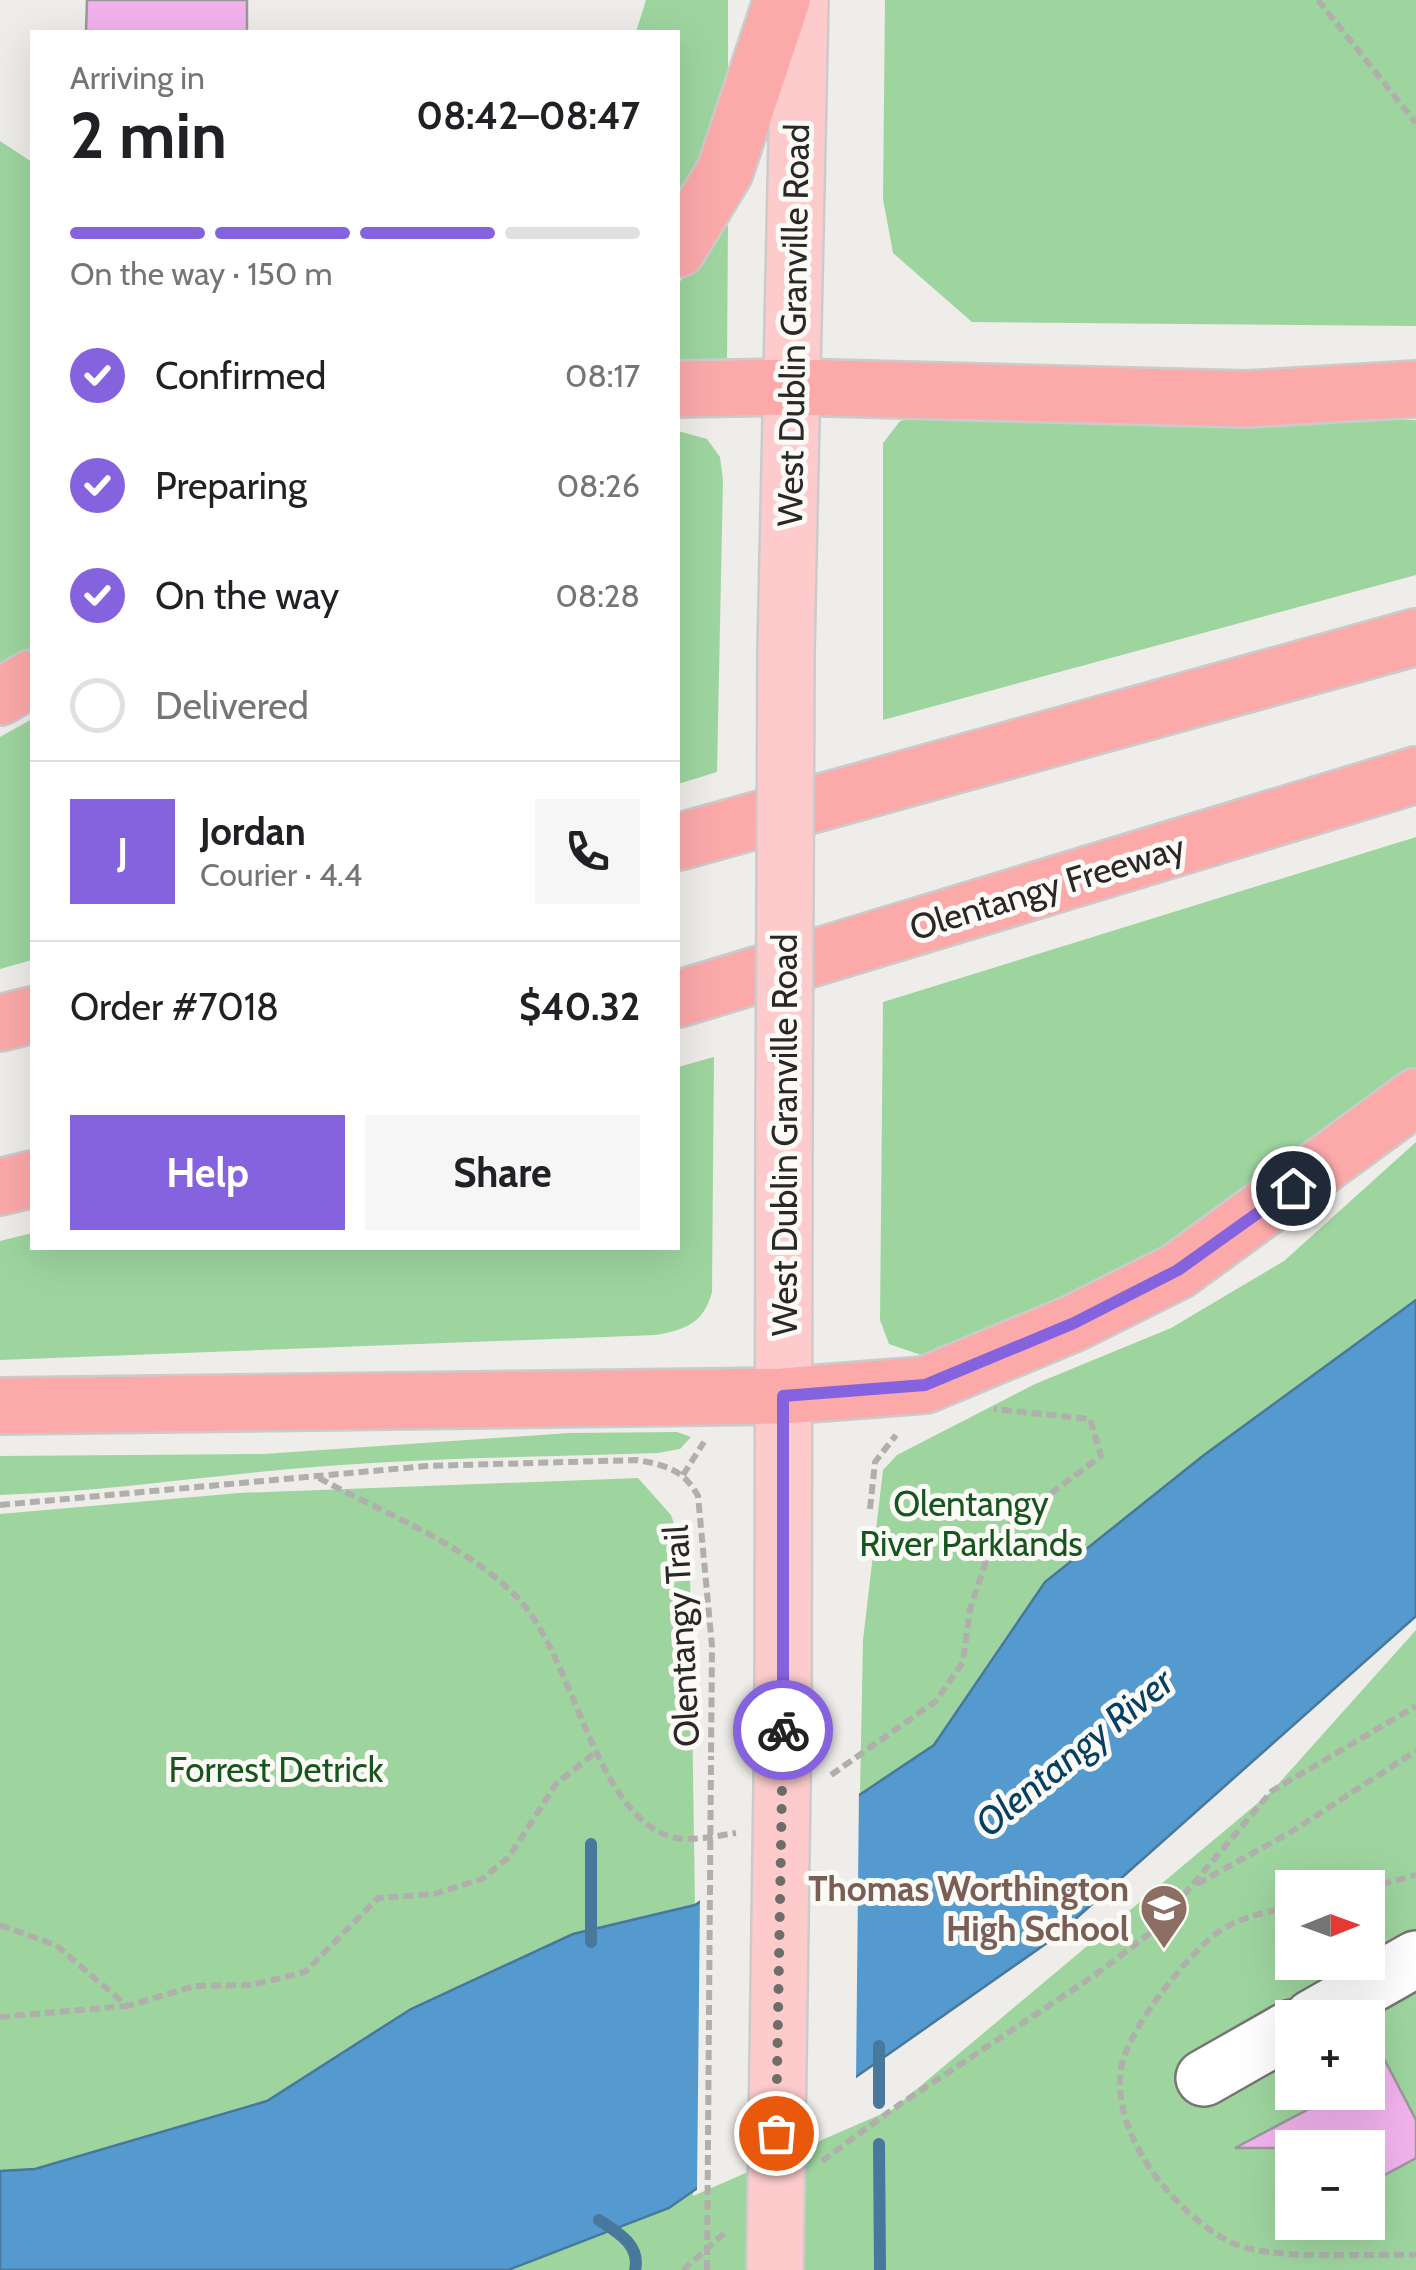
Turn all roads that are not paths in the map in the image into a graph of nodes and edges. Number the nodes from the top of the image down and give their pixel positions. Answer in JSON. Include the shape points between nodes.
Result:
{"nodes":[{"id":1,"x":782,"y":0,"type":"edge"},
{"id":2,"x":800,"y":0,"type":"edge"},
{"id":3,"x":680,"y":247,"type":"edge"},
{"id":4,"x":792,"y":387,"type":"junction"},
{"id":5,"x":680,"y":389,"type":"edge"},
{"id":6,"x":1416,"y":389,"type":"edge"},
{"id":7,"x":1416,"y":637,"type":"edge"},
{"id":8,"x":30,"y":679,"type":"edge"},
{"id":9,"x":0,"y":698,"type":"edge"},
{"id":10,"x":1416,"y":775,"type":"edge"},
{"id":11,"x":680,"y":841,"type":"edge"},
{"id":12,"x":680,"y":998,"type":"edge"},
{"id":13,"x":30,"y":1016,"type":"edge"},
{"id":14,"x":0,"y":1023,"type":"edge"},
{"id":15,"x":1416,"y":1096,"type":"edge"},
{"id":16,"x":30,"y":1179,"type":"edge"},
{"id":17,"x":0,"y":1187,"type":"edge"},
{"id":18,"x":783,"y":1396,"type":"junction"},
{"id":19,"x":0,"y":1406,"type":"edge"},
{"id":20,"x":1416,"y":1959,"type":"edge"},
{"id":21,"x":1344,"y":2000,"type":"edge"},
{"id":22,"x":1275,"y":2038,"type":"edge"},
{"id":23,"x":1204,"y":2078,"type":"dead end"},
{"id":24,"x":775,"y":2270,"type":"edge"}],
"edges":[{"from":1,"to":3,"type":"highway","via":[[726,172]]},
{"from":2,"to":4,"type":"main road","name":"West Dublin Granville Road"},
{"from":4,"to":5,"type":"highway"},
{"from":4,"to":6,"type":"highway","via":[[1247,399]]},
{"from":4,"to":18,"type":"main road","name":"West Dublin Granville Road","bridge":true},
{"from":7,"to":11,"type":"highway"},
{"from":8,"to":9,"type":"highway"},
{"from":10,"to":12,"type":"highway","name":"Olentangy Freeway"},
{"from":13,"to":14,"type":"highway"},
{"from":15,"to":18,"type":"highway","via":[[1178,1270],[1074,1323],[925,1385]]},
{"from":16,"to":17,"type":"highway"},
{"from":18,"to":19,"type":"highway"},
{"from":18,"to":24,"type":"main road","name":"West Dublin Granville Road","bridge":true},
{"from":20,"to":21,"type":"lane"},
{"from":22,"to":23,"type":"lane"}]}
